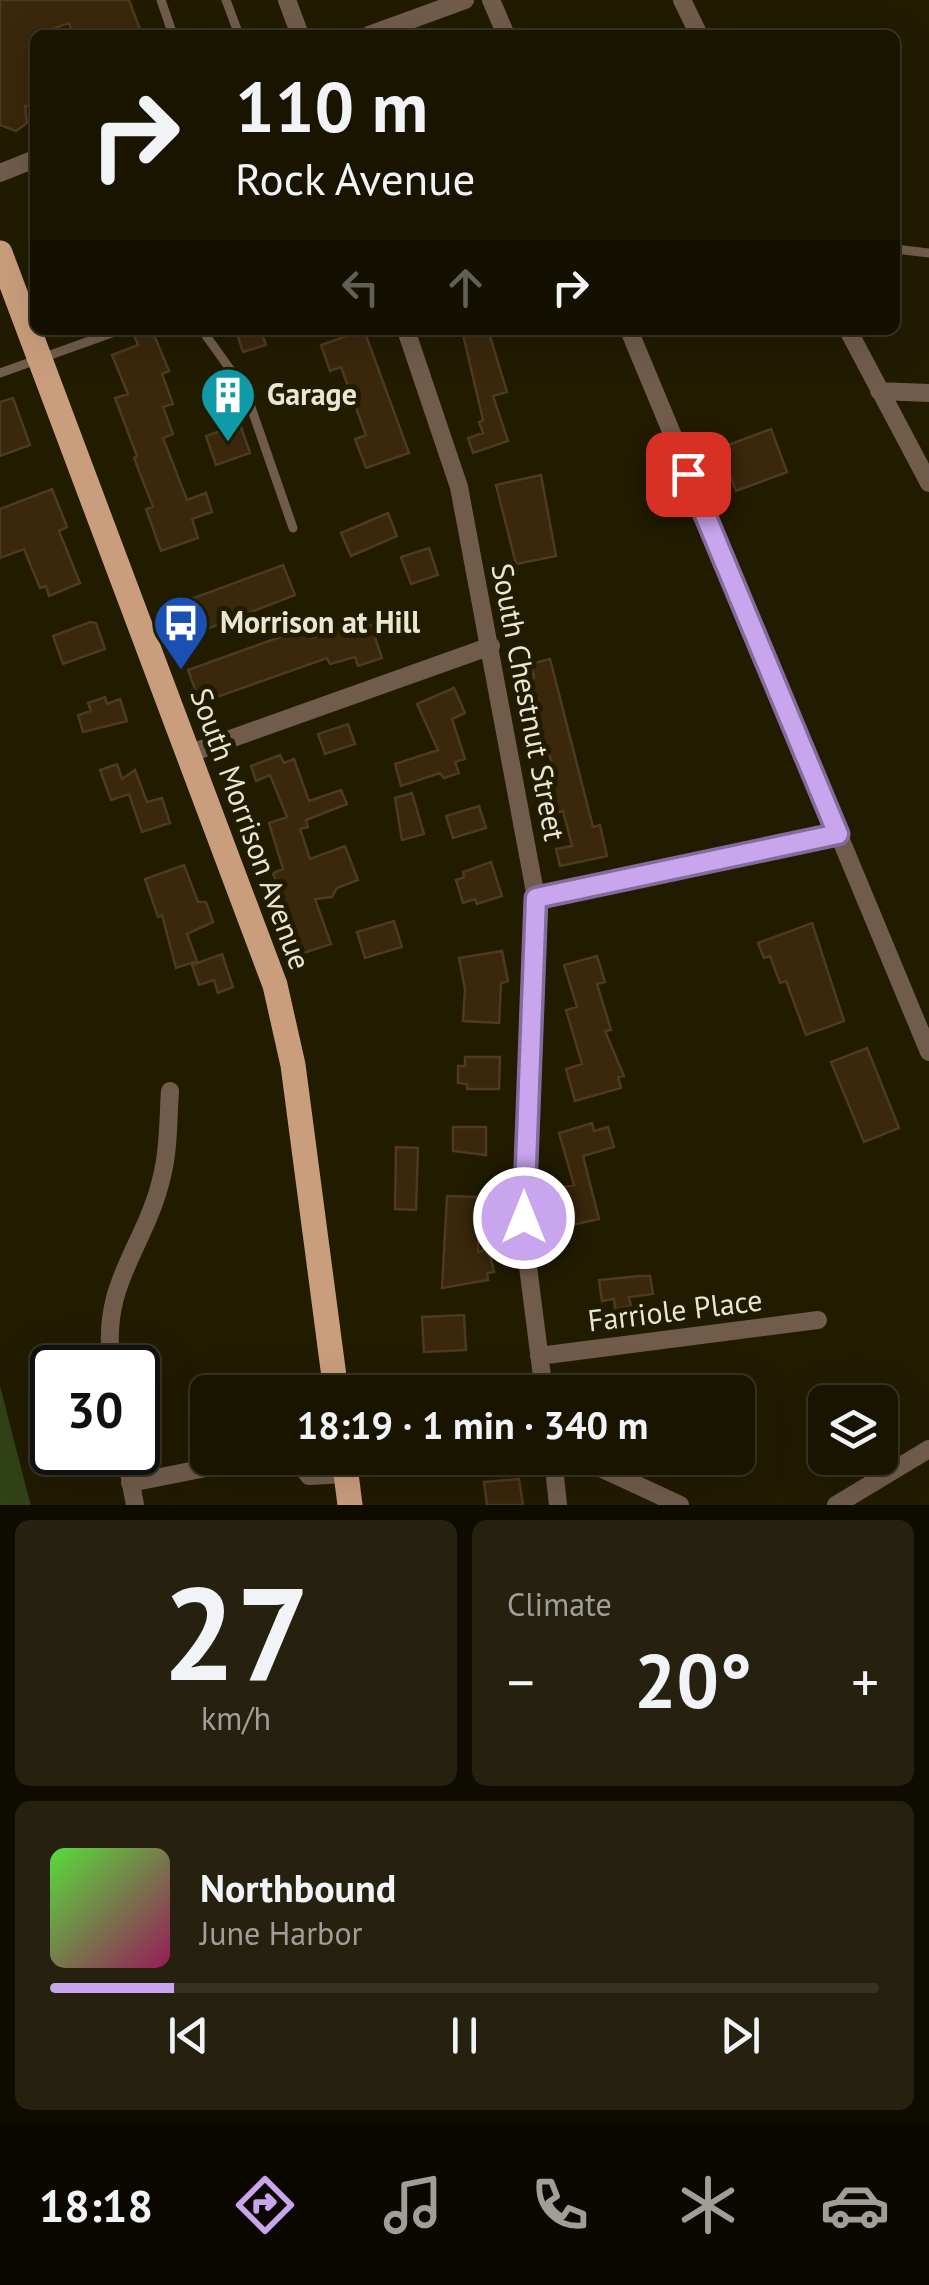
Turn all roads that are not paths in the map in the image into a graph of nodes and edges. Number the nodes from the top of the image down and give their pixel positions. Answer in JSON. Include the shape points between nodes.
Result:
{"nodes":[{"id":1,"x":161,"y":0,"type":"edge"},
{"id":2,"x":226,"y":0,"type":"edge"},
{"id":3,"x":288,"y":0,"type":"edge"},
{"id":4,"x":465,"y":0,"type":"edge"},
{"id":5,"x":491,"y":0,"type":"edge"},
{"id":6,"x":682,"y":0,"type":"edge"},
{"id":7,"x":172,"y":30,"type":"edge"},
{"id":8,"x":237,"y":30,"type":"edge"},
{"id":9,"x":298,"y":30,"type":"edge"},
{"id":10,"x":383,"y":30,"type":"edge"},
{"id":11,"x":504,"y":30,"type":"edge"},
{"id":12,"x":697,"y":30,"type":"edge"},
{"id":13,"x":30,"y":162,"type":"edge"},
{"id":14,"x":0,"y":173,"type":"edge"},
{"id":15,"x":900,"y":250,"type":"edge"},
{"id":16,"x":929,"y":253,"type":"edge"},
{"id":17,"x":0,"y":254,"type":"edge"},
{"id":18,"x":30,"y":334,"type":"edge"},
{"id":19,"x":30,"y":335,"type":"edge"},
{"id":20,"x":106,"y":335,"type":"edge"},
{"id":21,"x":206,"y":335,"type":"edge"},
{"id":22,"x":408,"y":335,"type":"edge"},
{"id":23,"x":630,"y":335,"type":"edge"},
{"id":24,"x":851,"y":335,"type":"edge"},
{"id":25,"x":39,"y":358,"type":"junction"},
{"id":26,"x":0,"y":372,"type":"edge"},
{"id":27,"x":879,"y":391,"type":"junction"},
{"id":28,"x":929,"y":394,"type":"edge"},
{"id":29,"x":929,"y":483,"type":"edge"},
{"id":30,"x":293,"y":528,"type":"dead end"},
{"id":31,"x":492,"y":646,"type":"junction"},
{"id":32,"x":188,"y":754,"type":"junction"},
{"id":33,"x":838,"y":834,"type":"junction"},
{"id":34,"x":536,"y":898,"type":"junction"},
{"id":35,"x":929,"y":1052,"type":"edge"},
{"id":36,"x":170,"y":1091,"type":"dead end"},
{"id":37,"x":818,"y":1320,"type":"dead end"},
{"id":38,"x":108,"y":1345,"type":"edge"},
{"id":39,"x":539,"y":1356,"type":"junction"},
{"id":40,"x":334,"y":1375,"type":"edge"},
{"id":41,"x":542,"y":1375,"type":"edge"},
{"id":42,"x":929,"y":1448,"type":"edge"},
{"id":43,"x":190,"y":1471,"type":"edge"},
{"id":44,"x":129,"y":1475,"type":"edge"},
{"id":45,"x":346,"y":1475,"type":"edge"},
{"id":46,"x":554,"y":1475,"type":"edge"},
{"id":47,"x":616,"y":1475,"type":"edge"},
{"id":48,"x":130,"y":1483,"type":"junction"},
{"id":49,"x":135,"y":1505,"type":"edge"},
{"id":50,"x":350,"y":1505,"type":"edge"},
{"id":51,"x":558,"y":1505,"type":"edge"},
{"id":52,"x":680,"y":1505,"type":"edge"},
{"id":53,"x":836,"y":1505,"type":"edge"}],
"edges":[{"from":1,"to":7,"type":"lane"},
{"from":2,"to":8,"type":"lane"},
{"from":3,"to":9,"type":"street"},
{"from":4,"to":10,"type":"street"},
{"from":5,"to":11,"type":"street"},
{"from":6,"to":12,"type":"street"},
{"from":13,"to":14,"type":"street"},
{"from":15,"to":16,"type":"lane"},
{"from":17,"to":18,"type":"main road","name":"South Morrison Avenue"},
{"from":19,"to":25,"type":"main road","name":"South Morrison Avenue"},
{"from":20,"to":25,"type":"lane"},
{"from":21,"to":30,"type":"lane","via":[[246,390]]},
{"from":22,"to":31,"type":"street","name":"South Chestnut Street","via":[[460,486]]},
{"from":23,"to":33,"type":"street"},
{"from":24,"to":27,"type":"street"},
{"from":25,"to":26,"type":"lane"},
{"from":25,"to":32,"type":"main road","name":"South Morrison Avenue"},
{"from":27,"to":28,"type":"street"},
{"from":27,"to":29,"type":"street"},
{"from":31,"to":32,"type":"street"},
{"from":31,"to":34,"type":"street","name":"South Chestnut Street"},
{"from":32,"to":40,"type":"main road","name":"South Morrison Avenue","via":[[286,1026]]},
{"from":33,"to":34,"type":"street"},
{"from":33,"to":35,"type":"street"},
{"from":34,"to":39,"type":"street","name":"South Chestnut Street","via":[[523,1186]]},
{"from":36,"to":38,"type":"street","via":[[162,1176],[112,1295]]},
{"from":37,"to":39,"type":"street","name":"Farriole Place"},
{"from":39,"to":41,"type":"street","name":"South Chestnut Street"},
{"from":42,"to":53,"type":"street"},
{"from":43,"to":48,"type":"street"},
{"from":44,"to":48,"type":"street"},
{"from":45,"to":50,"type":"main road"},
{"from":46,"to":51,"type":"street"},
{"from":47,"to":52,"type":"street"},
{"from":48,"to":49,"type":"street"}]}
